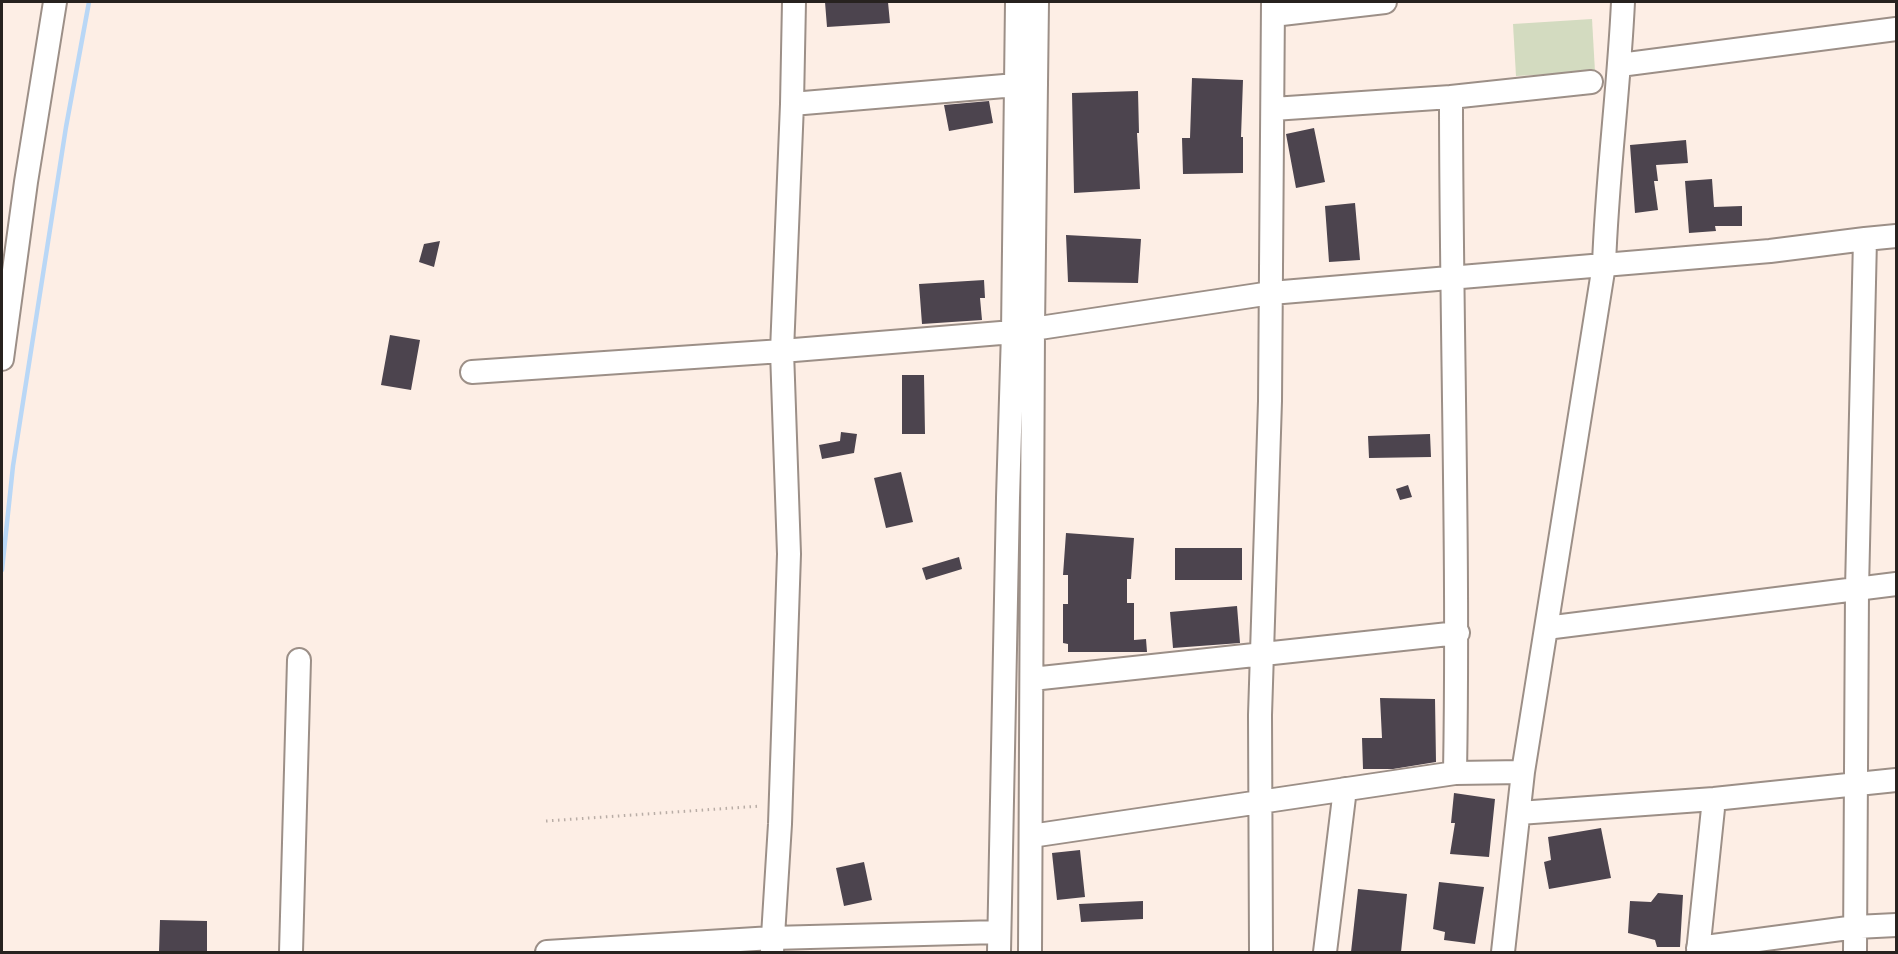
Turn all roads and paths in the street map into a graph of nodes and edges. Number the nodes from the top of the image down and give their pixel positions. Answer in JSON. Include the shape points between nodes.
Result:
{"nodes":[{"id":1,"x":55,"y":2,"type":"edge"},
{"id":2,"x":794,"y":2,"type":"edge"},
{"id":3,"x":1017,"y":2,"type":"edge"},
{"id":4,"x":1037,"y":2,"type":"edge"},
{"id":5,"x":1385,"y":2,"type":"edge"},
{"id":6,"x":1623,"y":2,"type":"edge"},
{"id":7,"x":1273,"y":8,"type":"edge"},
{"id":8,"x":1896,"y":28,"type":"edge"},
{"id":9,"x":1620,"y":65,"type":"junction"},
{"id":10,"x":1591,"y":82,"type":"dead end"},
{"id":11,"x":1016,"y":85,"type":"junction"},
{"id":12,"x":1451,"y":97,"type":"junction"},
{"id":13,"x":792,"y":104,"type":"junction"},
{"id":14,"x":1273,"y":109,"type":"junction"},
{"id":15,"x":1896,"y":236,"type":"edge"},
{"id":16,"x":1865,"y":239,"type":"junction"},
{"id":17,"x":1604,"y":265,"type":"junction"},
{"id":18,"x":1451,"y":277,"type":"junction"},
{"id":19,"x":1271,"y":293,"type":"junction"},
{"id":20,"x":1023,"y":331,"type":"junction"},
{"id":21,"x":782,"y":351,"type":"junction"},
{"id":22,"x":2,"y":359,"type":"edge"},
{"id":23,"x":472,"y":372,"type":"dead end"},
{"id":24,"x":1896,"y":584,"type":"edge"},
{"id":25,"x":1857,"y":589,"type":"junction"},
{"id":26,"x":1546,"y":627,"type":"junction"},
{"id":27,"x":1458,"y":633,"type":"junction"},
{"id":28,"x":1262,"y":654,"type":"junction"},
{"id":29,"x":299,"y":660,"type":"dead end"},
{"id":30,"x":1032,"y":679,"type":"junction"},
{"id":31,"x":1523,"y":772,"type":"junction"},
{"id":32,"x":1455,"y":773,"type":"junction"},
{"id":33,"x":1896,"y":780,"type":"edge"},
{"id":34,"x":1856,"y":783,"type":"junction"},
{"id":35,"x":1345,"y":789,"type":"junction"},
{"id":36,"x":1714,"y":799,"type":"junction"},
{"id":37,"x":1260,"y":802,"type":"junction"},
{"id":38,"x":781,"y":804,"type":"junction"},
{"id":39,"x":1519,"y":813,"type":"junction"},
{"id":40,"x":546,"y":821,"type":"dead end"},
{"id":41,"x":1031,"y":836,"type":"junction"},
{"id":42,"x":1896,"y":925,"type":"edge"},
{"id":43,"x":1856,"y":927,"type":"junction"},
{"id":44,"x":999,"y":942,"type":"edge"},
{"id":45,"x":772,"y":945,"type":"edge"},
{"id":46,"x":1698,"y":950,"type":"edge"},
{"id":47,"x":291,"y":952,"type":"edge"},
{"id":48,"x":547,"y":952,"type":"edge"},
{"id":49,"x":1030,"y":952,"type":"edge"},
{"id":50,"x":1261,"y":952,"type":"edge"},
{"id":51,"x":1325,"y":952,"type":"edge"},
{"id":52,"x":1503,"y":952,"type":"edge"},
{"id":53,"x":1855,"y":952,"type":"edge"}],
"edges":[{"from":1,"to":22,"type":"street"},
{"from":2,"to":13,"type":"street"},
{"from":3,"to":11,"type":"street"},
{"from":4,"to":20,"type":"street"},
{"from":5,"to":7,"type":"street"},
{"from":6,"to":9,"type":"street"},
{"from":7,"to":14,"type":"street"},
{"from":8,"to":9,"type":"street"},
{"from":9,"to":17,"type":"street"},
{"from":10,"to":12,"type":"street"},
{"from":11,"to":13,"type":"street"},
{"from":11,"to":20,"type":"street"},
{"from":12,"to":14,"type":"street"},
{"from":12,"to":18,"type":"street"},
{"from":13,"to":21,"type":"street"},
{"from":14,"to":19,"type":"street"},
{"from":15,"to":16,"type":"street"},
{"from":16,"to":17,"type":"street"},
{"from":16,"to":25,"type":"street"},
{"from":17,"to":18,"type":"street"},
{"from":17,"to":26,"type":"street"},
{"from":18,"to":19,"type":"street"},
{"from":18,"to":27,"type":"street"},
{"from":19,"to":20,"type":"street"},
{"from":19,"to":28,"type":"street"},
{"from":20,"to":21,"type":"street"},
{"from":20,"to":30,"type":"street"},
{"from":20,"to":44,"type":"street"},
{"from":21,"to":23,"type":"street"},
{"from":21,"to":38,"type":"street","via":[[789,554]]},
{"from":24,"to":25,"type":"street"},
{"from":25,"to":26,"type":"street"},
{"from":25,"to":34,"type":"street"},
{"from":26,"to":31,"type":"street"},
{"from":27,"to":28,"type":"street"},
{"from":27,"to":32,"type":"street"},
{"from":28,"to":30,"type":"street"},
{"from":28,"to":37,"type":"street"},
{"from":29,"to":47,"type":"street"},
{"from":30,"to":41,"type":"street"},
{"from":31,"to":32,"type":"street"},
{"from":31,"to":39,"type":"street"},
{"from":32,"to":35,"type":"street"},
{"from":33,"to":34,"type":"street"},
{"from":34,"to":36,"type":"street"},
{"from":34,"to":43,"type":"street"},
{"from":35,"to":37,"type":"street"},
{"from":35,"to":51,"type":"street"},
{"from":36,"to":39,"type":"street"},
{"from":36,"to":46,"type":"street"},
{"from":37,"to":41,"type":"street"},
{"from":37,"to":50,"type":"street"},
{"from":38,"to":40,"type":"path"},
{"from":38,"to":45,"type":"street"},
{"from":39,"to":52,"type":"street"},
{"from":41,"to":49,"type":"street"},
{"from":42,"to":43,"type":"street"},
{"from":43,"to":46,"type":"street"},
{"from":43,"to":53,"type":"street"},
{"from":44,"to":45,"type":"street"},
{"from":45,"to":48,"type":"street"}]}
